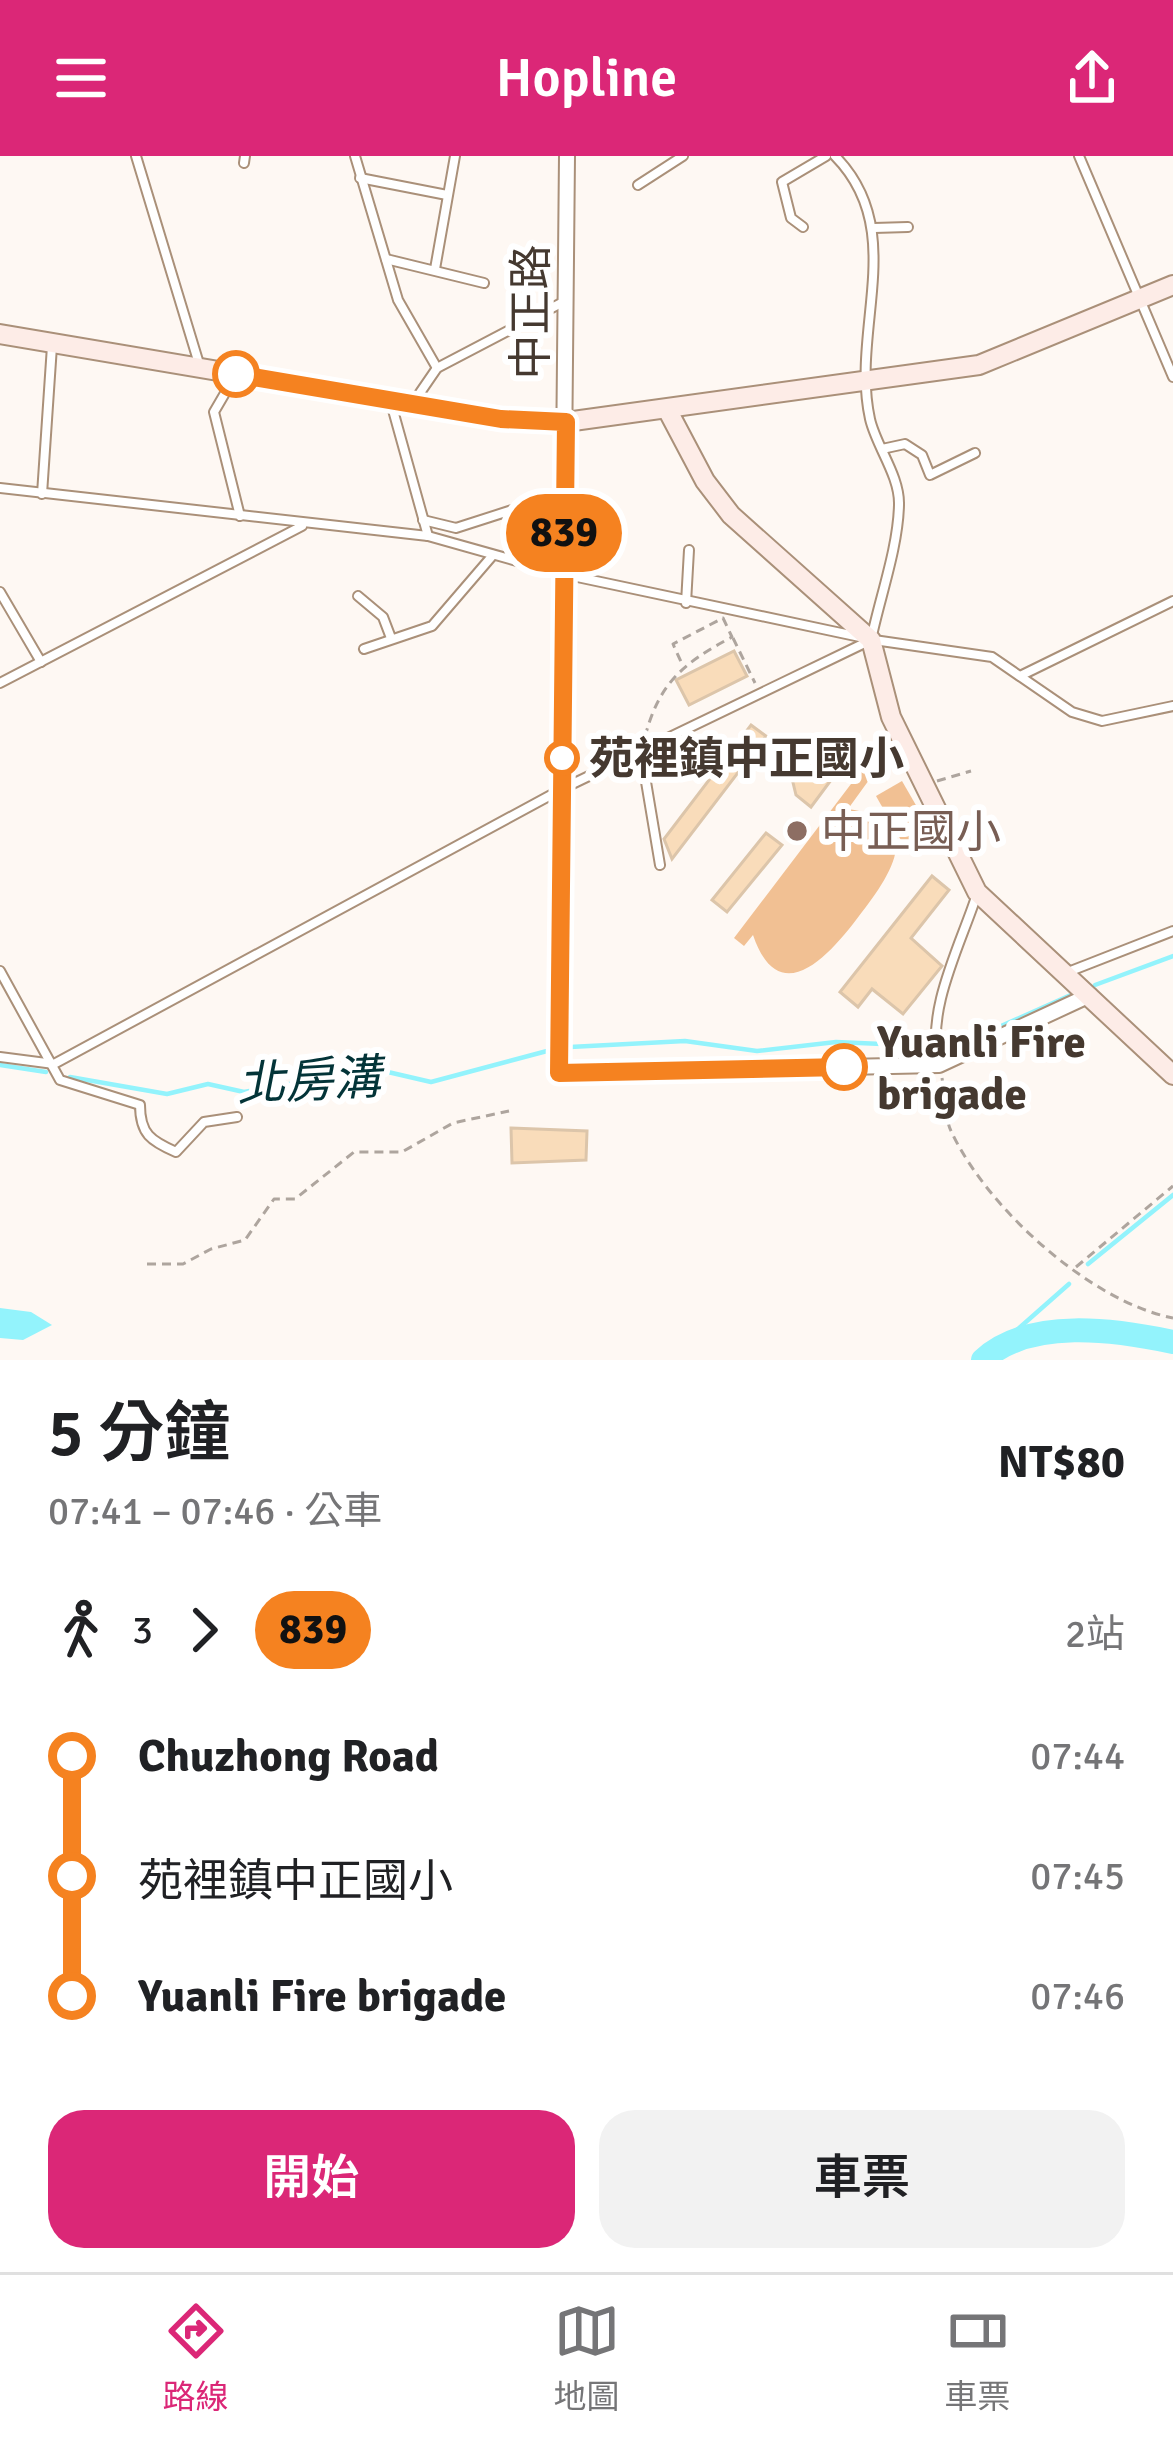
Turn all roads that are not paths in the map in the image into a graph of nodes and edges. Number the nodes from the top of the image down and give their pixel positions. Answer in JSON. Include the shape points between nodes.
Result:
{"nodes":[{"id":1,"x":136,"y":156,"type":"edge"},
{"id":2,"x":356,"y":156,"type":"edge"},
{"id":3,"x":455,"y":156,"type":"edge"},
{"id":4,"x":567,"y":156,"type":"edge"},
{"id":5,"x":683,"y":156,"type":"edge"},
{"id":6,"x":826,"y":156,"type":"edge"},
{"id":7,"x":835,"y":156,"type":"edge"},
{"id":8,"x":1079,"y":156,"type":"edge"},
{"id":9,"x":360,"y":178,"type":"junction"},
{"id":10,"x":638,"y":185,"type":"dead end"},
{"id":11,"x":448,"y":195,"type":"junction"},
{"id":12,"x":803,"y":227,"type":"dead end"},
{"id":13,"x":874,"y":227,"type":"junction"},
{"id":14,"x":908,"y":227,"type":"dead end"},
{"id":15,"x":386,"y":260,"type":"junction"},
{"id":16,"x":435,"y":269,"type":"junction"},
{"id":17,"x":484,"y":283,"type":"dead end"},
{"id":18,"x":1173,"y":285,"type":"edge"},
{"id":19,"x":567,"y":300,"type":"junction"},
{"id":20,"x":1138,"y":300,"type":"junction"},
{"id":21,"x":0,"y":334,"type":"edge"},
{"id":22,"x":52,"y":343,"type":"junction"},
{"id":23,"x":200,"y":368,"type":"junction"},
{"id":24,"x":437,"y":368,"type":"junction"},
{"id":25,"x":236,"y":374,"type":"junction"},
{"id":26,"x":1173,"y":377,"type":"edge"},
{"id":27,"x":865,"y":381,"type":"junction"},
{"id":28,"x":391,"y":401,"type":"junction"},
{"id":29,"x":412,"y":404,"type":"junction"},
{"id":30,"x":668,"y":411,"type":"junction"},
{"id":31,"x":566,"y":422,"type":"junction"},
{"id":32,"x":882,"y":449,"type":"junction"},
{"id":33,"x":975,"y":453,"type":"dead end"},
{"id":34,"x":0,"y":488,"type":"edge"},
{"id":35,"x":565,"y":493,"type":"junction"},
{"id":36,"x":42,"y":494,"type":"junction"},
{"id":37,"x":240,"y":515,"type":"junction"},
{"id":38,"x":423,"y":520,"type":"junction"},
{"id":39,"x":305,"y":524,"type":"junction"},
{"id":40,"x":428,"y":536,"type":"junction"},
{"id":41,"x":689,"y":550,"type":"dead end"},
{"id":42,"x":494,"y":556,"type":"junction"},
{"id":43,"x":562,"y":574,"type":"junction"},
{"id":44,"x":0,"y":592,"type":"edge"},
{"id":45,"x":358,"y":596,"type":"dead end"},
{"id":46,"x":1173,"y":601,"type":"edge"},
{"id":47,"x":686,"y":603,"type":"junction"},
{"id":48,"x":392,"y":638,"type":"junction"},
{"id":49,"x":871,"y":640,"type":"junction"},
{"id":50,"x":364,"y":649,"type":"dead end"},
{"id":51,"x":40,"y":662,"type":"junction"},
{"id":52,"x":1020,"y":676,"type":"junction"},
{"id":53,"x":0,"y":683,"type":"edge"},
{"id":54,"x":1173,"y":706,"type":"edge"},
{"id":55,"x":641,"y":751,"type":"junction"},
{"id":56,"x":562,"y":789,"type":"junction"},
{"id":57,"x":660,"y":865,"type":"dead end"},
{"id":58,"x":977,"y":892,"type":"junction"},
{"id":59,"x":1173,"y":931,"type":"edge"},
{"id":60,"x":0,"y":971,"type":"edge"},
{"id":61,"x":1067,"y":972,"type":"junction"},
{"id":62,"x":1090,"y":995,"type":"junction"},
{"id":63,"x":0,"y":1057,"type":"edge"},
{"id":64,"x":54,"y":1064,"type":"junction"},
{"id":65,"x":940,"y":1065,"type":"junction"},
{"id":66,"x":1173,"y":1076,"type":"edge"},
{"id":67,"x":237,"y":1117,"type":"dead end"}],
"edges":[{"from":1,"to":23,"type":"lane"},
{"from":2,"to":9,"type":"lane"},
{"from":3,"to":11,"type":"lane"},
{"from":4,"to":19,"type":"street","name":"中正路"},
{"from":5,"to":10,"type":"lane"},
{"from":6,"to":12,"type":"lane","via":[[782,182],[790,218]]},
{"from":7,"to":13,"type":"lane","via":[[856,177]]},
{"from":8,"to":20,"type":"lane"},
{"from":9,"to":11,"type":"lane"},
{"from":9,"to":15,"type":"lane"},
{"from":11,"to":16,"type":"lane"},
{"from":13,"to":14,"type":"lane"},
{"from":13,"to":27,"type":"lane"},
{"from":15,"to":16,"type":"lane"},
{"from":15,"to":24,"type":"lane","via":[[398,300]]},
{"from":16,"to":17,"type":"lane"},
{"from":18,"to":20,"type":"main road"},
{"from":19,"to":24,"type":"lane"},
{"from":19,"to":31,"type":"street","name":"中正路"},
{"from":20,"to":26,"type":"lane"},
{"from":20,"to":27,"type":"main road","via":[[979,365]]},
{"from":21,"to":22,"type":"main road"},
{"from":22,"to":23,"type":"main road"},
{"from":22,"to":36,"type":"lane"},
{"from":23,"to":25,"type":"main road"},
{"from":24,"to":29,"type":"lane"},
{"from":25,"to":28,"type":"main road"},
{"from":25,"to":37,"type":"lane","via":[[214,412]]},
{"from":27,"to":30,"type":"main road"},
{"from":27,"to":32,"type":"lane"},
{"from":28,"to":29,"type":"main road"},
{"from":28,"to":38,"type":"lane"},
{"from":29,"to":31,"type":"main road"},
{"from":30,"to":31,"type":"main road"},
{"from":30,"to":49,"type":"main road","via":[[731,514]]},
{"from":31,"to":35,"type":"street","name":"中正路"},
{"from":32,"to":33,"type":"lane","via":[[905,444],[922,455],[930,475]]},
{"from":32,"to":49,"type":"lane","via":[[899,502]]},
{"from":34,"to":36,"type":"lane"},
{"from":35,"to":38,"type":"lane","via":[[456,527]]},
{"from":35,"to":43,"type":"street","name":"中正路"},
{"from":36,"to":37,"type":"lane"},
{"from":37,"to":39,"type":"lane"},
{"from":38,"to":40,"type":"lane"},
{"from":39,"to":40,"type":"lane"},
{"from":39,"to":51,"type":"lane"},
{"from":40,"to":42,"type":"lane"},
{"from":41,"to":47,"type":"lane"},
{"from":42,"to":43,"type":"lane"},
{"from":42,"to":48,"type":"lane","via":[[432,626]]},
{"from":43,"to":47,"type":"lane"},
{"from":43,"to":56,"type":"street","name":"中正路"},
{"from":44,"to":51,"type":"lane"},
{"from":45,"to":48,"type":"lane","via":[[383,617]]},
{"from":46,"to":52,"type":"lane"},
{"from":47,"to":49,"type":"lane"},
{"from":48,"to":50,"type":"lane"},
{"from":49,"to":52,"type":"lane","via":[[992,657]]},
{"from":49,"to":55,"type":"lane"},
{"from":49,"to":58,"type":"main road","via":[[891,717]]},
{"from":51,"to":53,"type":"lane"},
{"from":52,"to":54,"type":"lane","via":[[1102,722]]},
{"from":55,"to":56,"type":"lane"},
{"from":55,"to":57,"type":"lane"},
{"from":56,"to":64,"type":"lane"},
{"from":56,"to":65,"type":"street","name":"中正路","via":[[559,1073]]},
{"from":58,"to":61,"type":"main road"},
{"from":58,"to":65,"type":"lane","via":[[937,1018]]},
{"from":59,"to":61,"type":"lane"},
{"from":60,"to":64,"type":"lane"},
{"from":61,"to":62,"type":"main road"},
{"from":62,"to":65,"type":"street","name":"中正路"},
{"from":62,"to":66,"type":"main road"},
{"from":63,"to":64,"type":"lane"},
{"from":64,"to":67,"type":"lane","via":[[61,1080],[140,1105],[140,1124],[152,1141],[176,1152],[204,1122]]}]}
